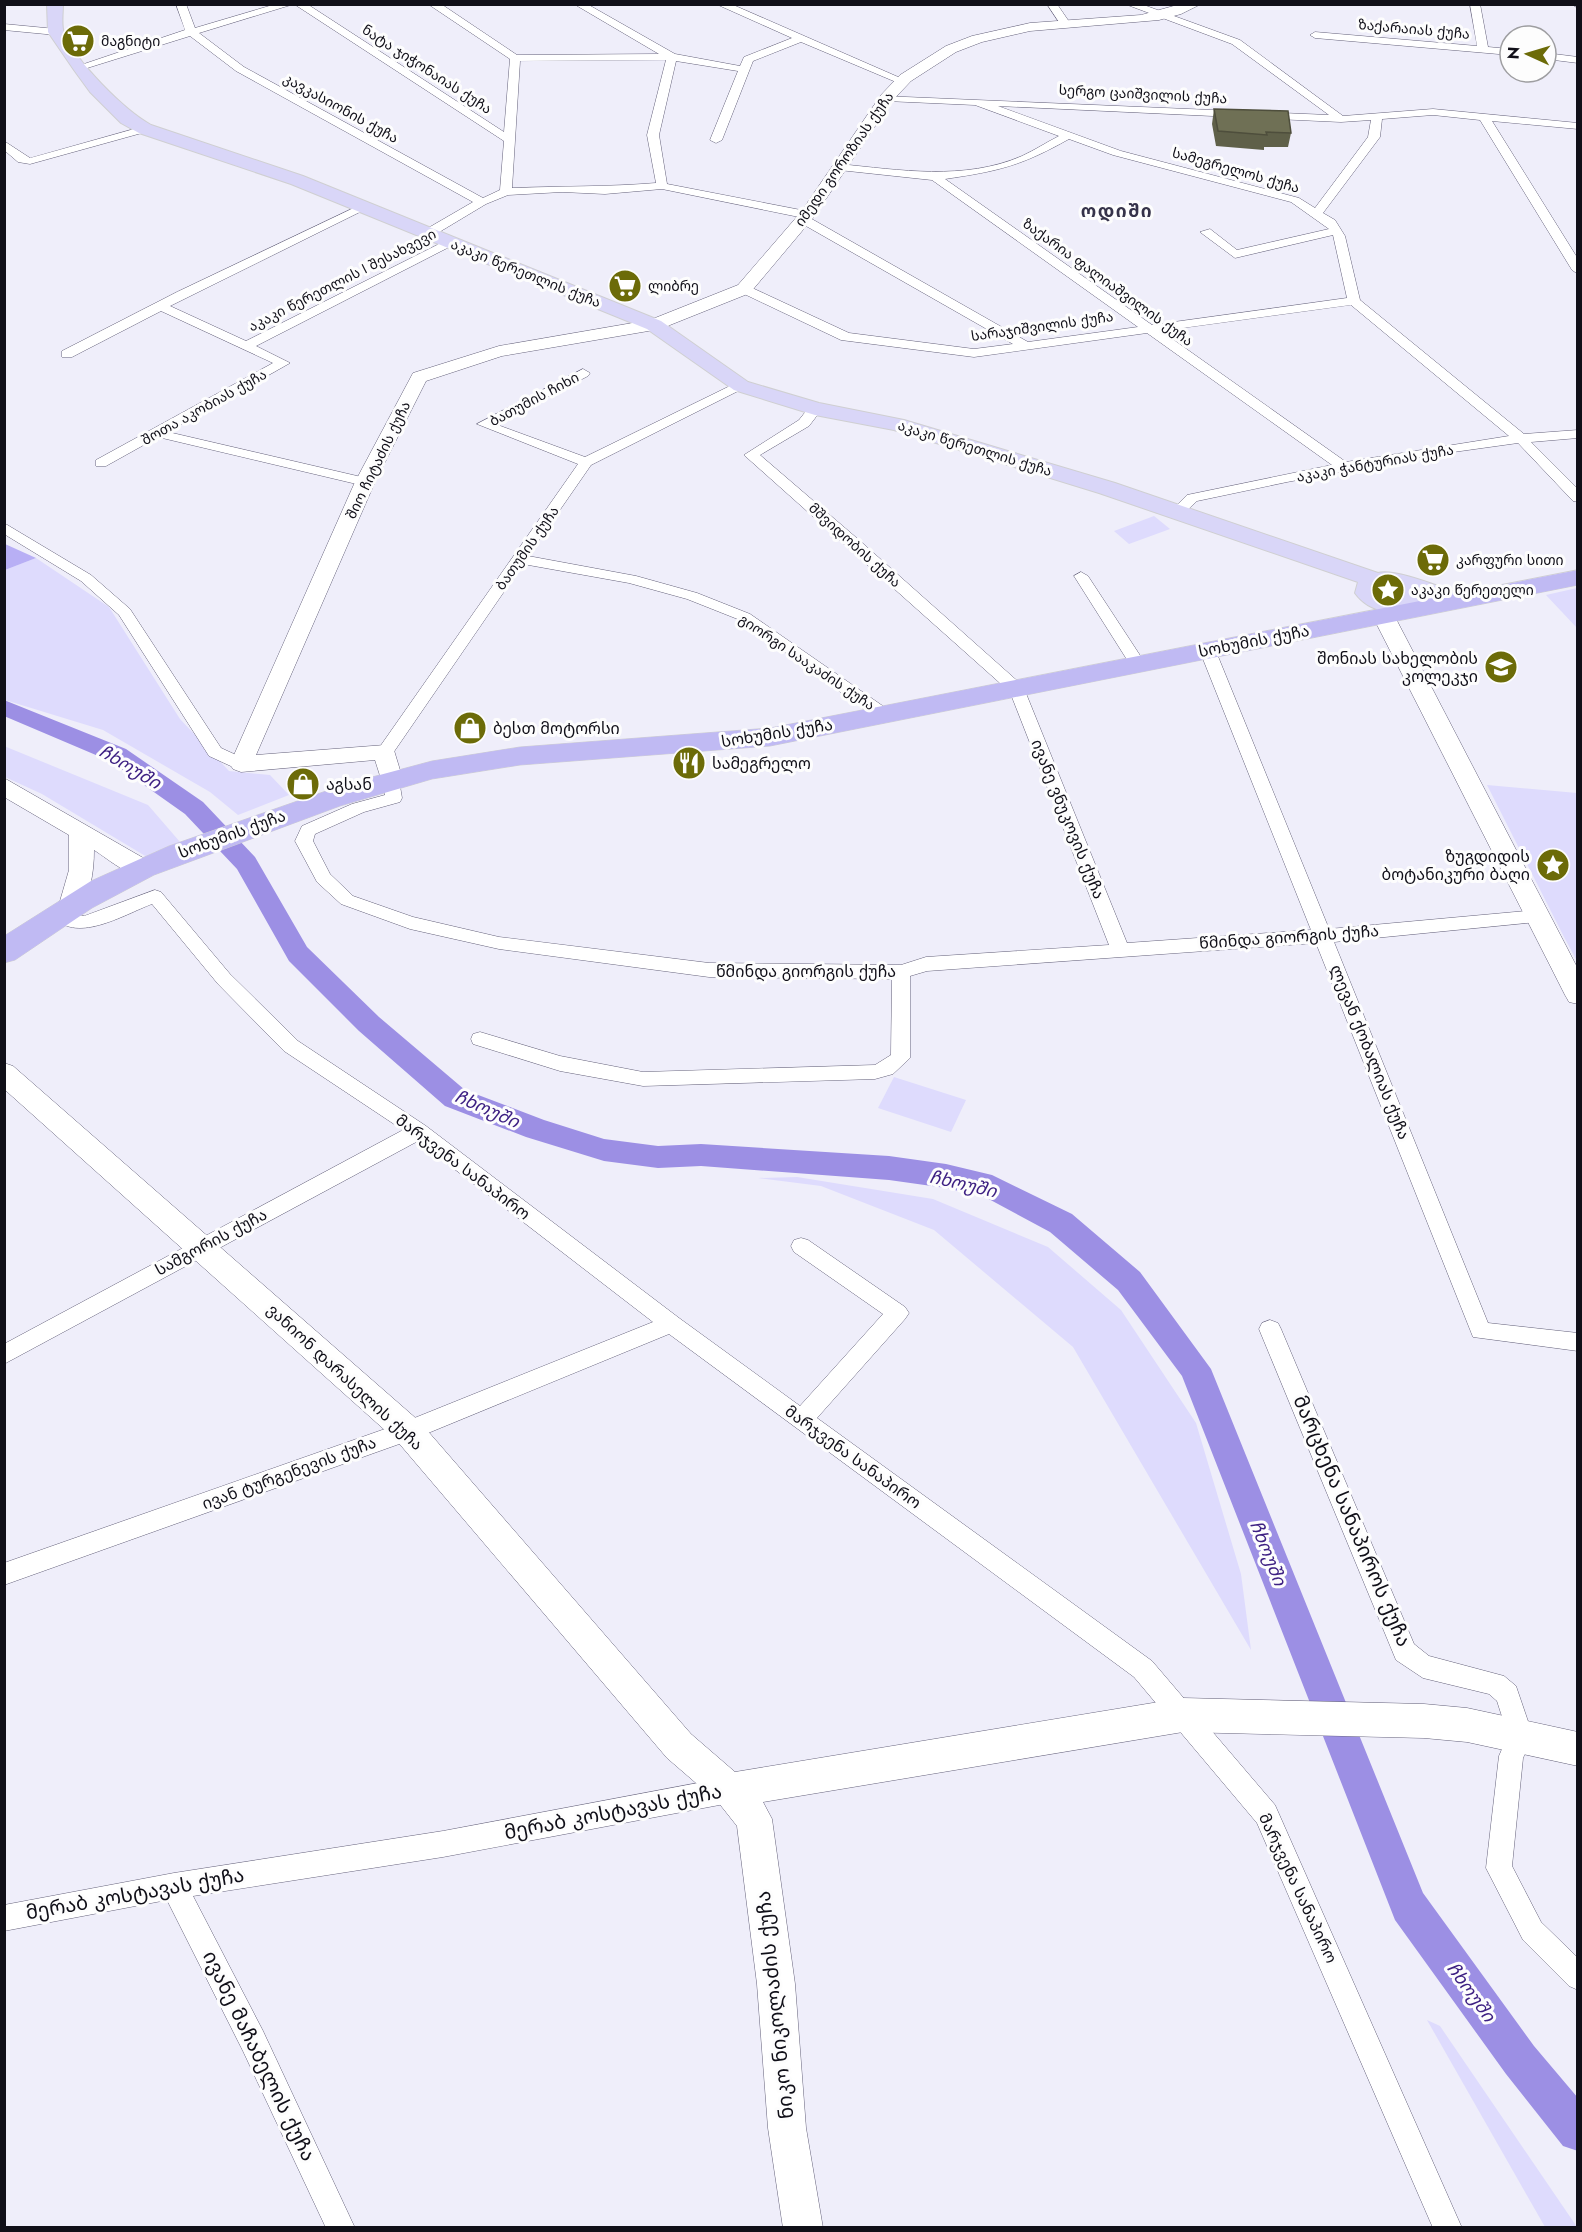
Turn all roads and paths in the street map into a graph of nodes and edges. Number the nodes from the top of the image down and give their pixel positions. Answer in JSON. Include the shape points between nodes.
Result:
{"nodes":[{"id":1,"x":55,"y":4,"type":"edge"},
{"id":2,"x":182,"y":4,"type":"edge"},
{"id":3,"x":289,"y":4,"type":"edge"},
{"id":4,"x":299,"y":4,"type":"edge"},
{"id":5,"x":433,"y":4,"type":"edge"},
{"id":6,"x":579,"y":4,"type":"edge"},
{"id":7,"x":1053,"y":4,"type":"edge"},
{"id":8,"x":1130,"y":4,"type":"edge"},
{"id":9,"x":1194,"y":4,"type":"edge"},
{"id":10,"x":1475,"y":4,"type":"edge"},
{"id":11,"x":723,"y":5,"type":"edge"},
{"id":12,"x":1161,"y":16,"type":"junction"},
{"id":13,"x":1065,"y":23,"type":"junction"},
{"id":14,"x":4,"y":27,"type":"edge"},
{"id":15,"x":56,"y":32,"type":"junction"},
{"id":16,"x":191,"y":32,"type":"junction"},
{"id":17,"x":1315,"y":35,"type":"dead end"},
{"id":18,"x":799,"y":39,"type":"junction"},
{"id":19,"x":1483,"y":50,"type":"junction"},
{"id":20,"x":1498,"y":51,"type":"edge"},
{"id":21,"x":672,"y":57,"type":"junction"},
{"id":22,"x":515,"y":58,"type":"junction"},
{"id":23,"x":1558,"y":58,"type":"edge"},
{"id":24,"x":1578,"y":60,"type":"edge"},
{"id":25,"x":80,"y":67,"type":"junction"},
{"id":26,"x":742,"y":69,"type":"junction"},
{"id":27,"x":900,"y":80,"type":"junction"},
{"id":28,"x":886,"y":98,"type":"junction"},
{"id":29,"x":973,"y":101,"type":"junction"},
{"id":30,"x":1377,"y":117,"type":"junction"},
{"id":31,"x":1484,"y":117,"type":"junction"},
{"id":32,"x":1341,"y":119,"type":"junction"},
{"id":33,"x":1578,"y":126,"type":"edge"},
{"id":34,"x":145,"y":129,"type":"junction"},
{"id":35,"x":1068,"y":135,"type":"junction"},
{"id":36,"x":508,"y":139,"type":"junction"},
{"id":37,"x":716,"y":140,"type":"dead end"},
{"id":38,"x":4,"y":144,"type":"edge"},
{"id":39,"x":839,"y":167,"type":"junction"},
{"id":40,"x":935,"y":177,"type":"junction"},
{"id":41,"x":662,"y":186,"type":"junction"},
{"id":42,"x":506,"y":192,"type":"junction"},
{"id":43,"x":482,"y":202,"type":"junction"},
{"id":44,"x":362,"y":208,"type":"junction"},
{"id":45,"x":1317,"y":213,"type":"junction"},
{"id":46,"x":805,"y":217,"type":"junction"},
{"id":47,"x":1336,"y":231,"type":"junction"},
{"id":48,"x":1206,"y":232,"type":"dead end"},
{"id":49,"x":427,"y":234,"type":"junction"},
{"id":50,"x":451,"y":243,"type":"junction"},
{"id":51,"x":1578,"y":270,"type":"edge"},
{"id":52,"x":744,"y":289,"type":"junction"},
{"id":53,"x":1354,"y":301,"type":"junction"},
{"id":54,"x":161,"y":306,"type":"junction"},
{"id":55,"x":654,"y":325,"type":"junction"},
{"id":56,"x":1144,"y":328,"type":"junction"},
{"id":57,"x":247,"y":345,"type":"junction"},
{"id":58,"x":1024,"y":345,"type":"junction"},
{"id":59,"x":68,"y":354,"type":"dead end"},
{"id":60,"x":583,"y":373,"type":"dead end"},
{"id":61,"x":741,"y":386,"type":"junction"},
{"id":62,"x":814,"y":409,"type":"junction"},
{"id":63,"x":157,"y":433,"type":"junction"},
{"id":64,"x":1578,"y":434,"type":"edge"},
{"id":65,"x":1520,"y":438,"type":"junction"},
{"id":66,"x":586,"y":462,"type":"junction"},
{"id":67,"x":101,"y":463,"type":"dead end"},
{"id":68,"x":1343,"y":466,"type":"junction"},
{"id":69,"x":365,"y":482,"type":"junction"},
{"id":70,"x":1578,"y":498,"type":"edge"},
{"id":71,"x":1178,"y":511,"type":"junction"},
{"id":72,"x":4,"y":527,"type":"edge"},
{"id":73,"x":521,"y":559,"type":"junction"},
{"id":74,"x":1081,"y":576,"type":"dead end"},
{"id":75,"x":1578,"y":577,"type":"edge"},
{"id":76,"x":1369,"y":597,"type":"junction"},
{"id":77,"x":1408,"y":598,"type":"junction"},
{"id":78,"x":1207,"y":649,"type":"junction"},
{"id":79,"x":1139,"y":666,"type":"junction"},
{"id":80,"x":1017,"y":690,"type":"junction"},
{"id":81,"x":884,"y":715,"type":"junction"},
{"id":82,"x":385,"y":752,"type":"junction"},
{"id":83,"x":241,"y":764,"type":"junction"},
{"id":84,"x":379,"y":783,"type":"junction"},
{"id":85,"x":4,"y":786,"type":"edge"},
{"id":86,"x":80,"y":831,"type":"junction"},
{"id":87,"x":154,"y":864,"type":"junction"},
{"id":88,"x":65,"y":911,"type":"junction"},
{"id":89,"x":1537,"y":916,"type":"junction"},
{"id":90,"x":1324,"y":936,"type":"junction"},
{"id":91,"x":1120,"y":949,"type":"junction"},
{"id":92,"x":4,"y":952,"type":"edge"},
{"id":93,"x":901,"y":972,"type":"junction"},
{"id":94,"x":1578,"y":995,"type":"edge"},
{"id":95,"x":480,"y":1039,"type":"dead end"},
{"id":96,"x":4,"y":1073,"type":"edge"},
{"id":97,"x":419,"y":1131,"type":"junction"},
{"id":98,"x":801,"y":1246,"type":"dead end"},
{"id":99,"x":203,"y":1247,"type":"junction"},
{"id":100,"x":671,"y":1324,"type":"junction"},
{"id":101,"x":1270,"y":1329,"type":"dead end"},
{"id":102,"x":1578,"y":1342,"type":"edge"},
{"id":103,"x":4,"y":1355,"type":"edge"},
{"id":104,"x":801,"y":1419,"type":"junction"},
{"id":105,"x":408,"y":1431,"type":"junction"},
{"id":106,"x":4,"y":1574,"type":"edge"},
{"id":107,"x":1183,"y":1715,"type":"junction"},
{"id":108,"x":1521,"y":1736,"type":"junction"},
{"id":109,"x":1578,"y":1749,"type":"edge"},
{"id":110,"x":729,"y":1790,"type":"junction"},
{"id":111,"x":174,"y":1886,"type":"junction"},
{"id":112,"x":4,"y":1917,"type":"edge"},
{"id":113,"x":1578,"y":1977,"type":"edge"},
{"id":114,"x":341,"y":2228,"type":"edge"},
{"id":115,"x":803,"y":2228,"type":"edge"},
{"id":116,"x":1448,"y":2228,"type":"edge"}],
"edges":[{"from":1,"to":15,"type":"main road"},
{"from":2,"to":16,"type":"street"},
{"from":3,"to":16,"type":"street"},
{"from":4,"to":36,"type":"street","name":"ნატა ჯიჭონაიას ქუჩა"},
{"from":5,"to":22,"type":"street"},
{"from":6,"to":21,"type":"street"},
{"from":7,"to":13,"type":"street"},
{"from":8,"to":12,"type":"street"},
{"from":9,"to":12,"type":"street","name":"იმედი გოროზიას ქუჩა"},
{"from":10,"to":19,"type":"street"},
{"from":11,"to":18,"type":"street"},
{"from":12,"to":13,"type":"street","name":"იმედი გოროზიას ქუჩა"},
{"from":12,"to":32,"type":"street","via":[[1236,42]]},
{"from":13,"to":27,"type":"street","name":"იმედი გოროზიას ქუჩა","via":[[1002,30],[964,43],[929,58]]},
{"from":14,"to":15,"type":"street"},
{"from":15,"to":25,"type":"main road","name":"აკაკი წერეთლის ქუჩა"},
{"from":16,"to":25,"type":"street"},
{"from":16,"to":43,"type":"street","name":"კავკასიონის ქუჩა","via":[[240,69]]},
{"from":17,"to":19,"type":"street","name":"ზაქარაიას ქუჩა"},
{"from":18,"to":26,"type":"street","via":[[748,59]]},
{"from":18,"to":27,"type":"street"},
{"from":19,"to":20,"type":"street","name":"ზაქარაიას ქუჩა"},
{"from":21,"to":22,"type":"street"},
{"from":21,"to":26,"type":"street"},
{"from":21,"to":41,"type":"street","via":[[653,135]]},
{"from":22,"to":36,"type":"street"},
{"from":23,"to":24,"type":"street"},
{"from":25,"to":34,"type":"main road","name":"აკაკი წერეთლის ქუჩა","via":[[127,119]]},
{"from":26,"to":37,"type":"street"},
{"from":27,"to":28,"type":"street","name":"იმედი გოროზიას ქუჩა"},
{"from":28,"to":29,"type":"street","name":"სერგო ცაიშვილის ქუჩა"},
{"from":28,"to":39,"type":"street","name":"იმედი გოროზიას ქუჩა"},
{"from":29,"to":32,"type":"street","name":"სერგო ცაიშვილის ქუჩა"},
{"from":29,"to":35,"type":"street","name":"სამეგრელოს ქუჩა"},
{"from":30,"to":31,"type":"street","name":"სერგო ცაიშვილის ქუჩა","via":[[1433,112]]},
{"from":30,"to":32,"type":"street","name":"სერგო ცაიშვილის ქუჩა"},
{"from":30,"to":45,"type":"street","via":[[1374,137]]},
{"from":31,"to":33,"type":"street","name":"სერგო ცაიშვილის ქუჩა"},
{"from":31,"to":51,"type":"street"},
{"from":34,"to":38,"type":"street","via":[[30,161],[22,160]]},
{"from":34,"to":44,"type":"main road","name":"აკაკი წერეთლის ქუჩა","via":[[297,180]]},
{"from":35,"to":40,"type":"street","via":[[1027,158],[999,168]]},
{"from":35,"to":45,"type":"street","name":"სამეგრელოს ქუჩა","via":[[1118,153],[1295,200]]},
{"from":36,"to":42,"type":"street"},
{"from":39,"to":40,"type":"street","name":"ზაქარია ფალიაშვილის ქუჩა"},
{"from":39,"to":46,"type":"street","name":"იმედი გოროზიას ქუჩა"},
{"from":40,"to":56,"type":"street","name":"ზაქარია ფალიაშვილის ქუჩა"},
{"from":41,"to":42,"type":"street"},
{"from":41,"to":46,"type":"street"},
{"from":42,"to":43,"type":"street"},
{"from":43,"to":49,"type":"street"},
{"from":44,"to":49,"type":"main road","name":"აკაკი წერეთლის ქუჩა"},
{"from":44,"to":54,"type":"street"},
{"from":45,"to":47,"type":"street","name":"სამეგრელოს ქუჩა"},
{"from":46,"to":52,"type":"street","name":"იმედი გოროზიას ქუჩა"},
{"from":46,"to":58,"type":"street"},
{"from":47,"to":48,"type":"street","via":[[1235,254]]},
{"from":47,"to":53,"type":"street"},
{"from":49,"to":50,"type":"main road","name":"აკაკი წერეთლის ქუჩა"},
{"from":50,"to":55,"type":"main road","name":"აკაკი წერეთლის ქუჩა"},
{"from":50,"to":57,"type":"street","name":"აკაკი წერეთლის I შესახვევი"},
{"from":52,"to":55,"type":"street","name":"იმედი გოროზიას ქუჩა"},
{"from":52,"to":58,"type":"street","name":"სარაჯიშვილის ქუჩა","via":[[846,337],[974,353]]},
{"from":53,"to":56,"type":"street","name":"სარაჯიშვილის ქუჩა"},
{"from":53,"to":65,"type":"street"},
{"from":54,"to":57,"type":"street","name":"შოთა აკობიას ქუჩა"},
{"from":54,"to":59,"type":"street"},
{"from":55,"to":61,"type":"main road","name":"აკაკი წერეთლის ქუჩა"},
{"from":55,"to":69,"type":"street","name":"შიო ჩიტაძის ქუჩა","via":[[500,351],[419,377]]},
{"from":56,"to":58,"type":"street","name":"სარაჯიშვილის ქუჩა"},
{"from":56,"to":68,"type":"street","name":"ზაქარია ფალიაშვილის ქუჩა"},
{"from":57,"to":63,"type":"street","name":"შოთა აკობიას ქუჩა","via":[[283,363]]},
{"from":60,"to":66,"type":"street","name":"ბათუმის ჩიხი","via":[[484,424]]},
{"from":61,"to":62,"type":"main road","name":"აკაკი წერეთლის ქუჩა"},
{"from":61,"to":66,"type":"street"},
{"from":62,"to":71,"type":"main road","name":"აკაკი წერეთლის ქუჩა","via":[[897,424]]},
{"from":62,"to":80,"type":"street","name":"მშვიდობის ქუჩა","via":[[804,423],[751,455]]},
{"from":63,"to":67,"type":"street","name":"შოთა აკობიას ქუჩა"},
{"from":63,"to":69,"type":"street"},
{"from":64,"to":65,"type":"street","name":"აკაკი ჭანტურიას ქუჩა"},
{"from":65,"to":68,"type":"street","name":"აკაკი ჭანტურიას ქუჩა"},
{"from":65,"to":70,"type":"street"},
{"from":66,"to":73,"type":"street","name":"ბათუმის ქუჩა"},
{"from":68,"to":71,"type":"street","name":"აკაკი ჭანტურიას ქუჩა","via":[[1192,498]]},
{"from":69,"to":83,"type":"street","name":"შიო ჩიტაძის ქუჩა"},
{"from":71,"to":76,"type":"main road","name":"აკაკი წერეთლის ქუჩა","via":[[1328,563]]},
{"from":72,"to":83,"type":"street","via":[[86,578],[125,612],[215,752]]},
{"from":73,"to":81,"type":"street","name":"გიორგი სააკაძის ქუჩა","via":[[631,579],[746,617]]},
{"from":73,"to":82,"type":"street","name":"ბათუმის ქუჩა"},
{"from":74,"to":79,"type":"street"},
{"from":75,"to":77,"type":"highway","name":"სოხუმის ქუჩა","via":[[1456,600]]},
{"from":76,"to":77,"type":"highway","name":"სოხუმის ქუჩა"},
{"from":76,"to":77,"type":"main road","via":[[1396,580]]},
{"from":76,"to":78,"type":"highway","name":"სოხუმის ქუჩა"},
{"from":76,"to":89,"type":"street"},
{"from":78,"to":79,"type":"highway","name":"სოხუმის ქუჩა"},
{"from":78,"to":90,"type":"street","name":"ლევან ქობალიას ქუჩა"},
{"from":79,"to":80,"type":"highway","name":"სოხუმის ქუჩა"},
{"from":80,"to":81,"type":"highway","name":"სოხუმის ქუჩა"},
{"from":80,"to":91,"type":"street","name":"ივანე ვნუკოვის ქუჩა"},
{"from":81,"to":84,"type":"highway","name":"სოხუმის ქუჩა","via":[[770,737],[486,760]]},
{"from":82,"to":83,"type":"street"},
{"from":82,"to":84,"type":"street"},
{"from":84,"to":87,"type":"highway","name":"სოხუმის ქუჩა"},
{"from":84,"to":93,"type":"street","name":"წმინდა გიორგის ქუჩა","via":[[394,798],[358,807],[317,825],[308,830],[304,841],[323,878],[348,900],[368,908],[410,923],[499,943],[709,970]]},
{"from":85,"to":86,"type":"street"},
{"from":86,"to":87,"type":"street"},
{"from":86,"to":88,"type":"street","via":[[81,875]]},
{"from":87,"to":88,"type":"highway","name":"სოხუმის ქუჩა"},
{"from":88,"to":92,"type":"highway","name":"სოხუმის ქუჩა"},
{"from":88,"to":97,"type":"street","name":"მარჯვენა სანაპირო","via":[[71,921],[85,923],[155,896],[224,979],[291,1046]]},
{"from":89,"to":90,"type":"street","name":"წმინდა გიორგის ქუჩა"},
{"from":89,"to":94,"type":"street"},
{"from":90,"to":91,"type":"street","name":"წმინდა გიორგის ქუჩა"},
{"from":90,"to":102,"type":"street","name":"ლევან ქობალიას ქუჩა","via":[[1481,1331]]},
{"from":91,"to":93,"type":"street","name":"წმინდა გიორგის ქუჩა","via":[[926,964]]},
{"from":93,"to":95,"type":"street","via":[[900,1058],[875,1072],[643,1079],[612,1076],[536,1058]]},
{"from":96,"to":99,"type":"street","name":"ვანიონ დარასელის ქუჩა"},
{"from":97,"to":99,"type":"street","name":"სამგორის ქუჩა"},
{"from":97,"to":100,"type":"street","name":"მარჯვენა სანაპირო"},
{"from":98,"to":104,"type":"street","via":[[898,1313]]},
{"from":99,"to":103,"type":"street","name":"სამგორის ქუჩა"},
{"from":99,"to":105,"type":"street","name":"ვანიონ დარასელის ქუჩა"},
{"from":100,"to":104,"type":"street","name":"მარჯვენა სანაპირო"},
{"from":100,"to":105,"type":"street","name":"ივან ტურგენევის ქუჩა"},
{"from":101,"to":108,"type":"street","name":"მარცხენა სანაპიროს ქუჩა","via":[[1405,1652],[1423,1666],[1495,1683],[1507,1694]]},
{"from":104,"to":107,"type":"street","name":"მარჯვენა სანაპირო","via":[[1143,1669]]},
{"from":105,"to":106,"type":"street","name":"ივან ტურგენევის ქუჩა"},
{"from":105,"to":110,"type":"street","name":"ვანიონ დარასელის ქუჩა","via":[[680,1746]]},
{"from":107,"to":108,"type":"street","name":"მერაბ კოსტავას ქუჩა","via":[[1424,1721]]},
{"from":107,"to":110,"type":"street","name":"მერაბ კოსტავას ქუჩა"},
{"from":107,"to":116,"type":"street","name":"მარჯვენა სანაპირო","via":[[1266,1814]]},
{"from":108,"to":109,"type":"street"},
{"from":108,"to":113,"type":"street","via":[[1511,1756],[1499,1868],[1532,1931]]},
{"from":110,"to":111,"type":"street","name":"მერაბ კოსტავას ქუჩა","via":[[443,1844]]},
{"from":110,"to":115,"type":"street","name":"ნიკო ნიკოლაძის ქუჩა","via":[[754,1819],[776,1984],[787,2128]]},
{"from":111,"to":112,"type":"street","name":"მერაბ კოსტავას ქუჩა"},
{"from":111,"to":114,"type":"street","name":"ივანე მაჩაბელის ქუჩა"}]}
